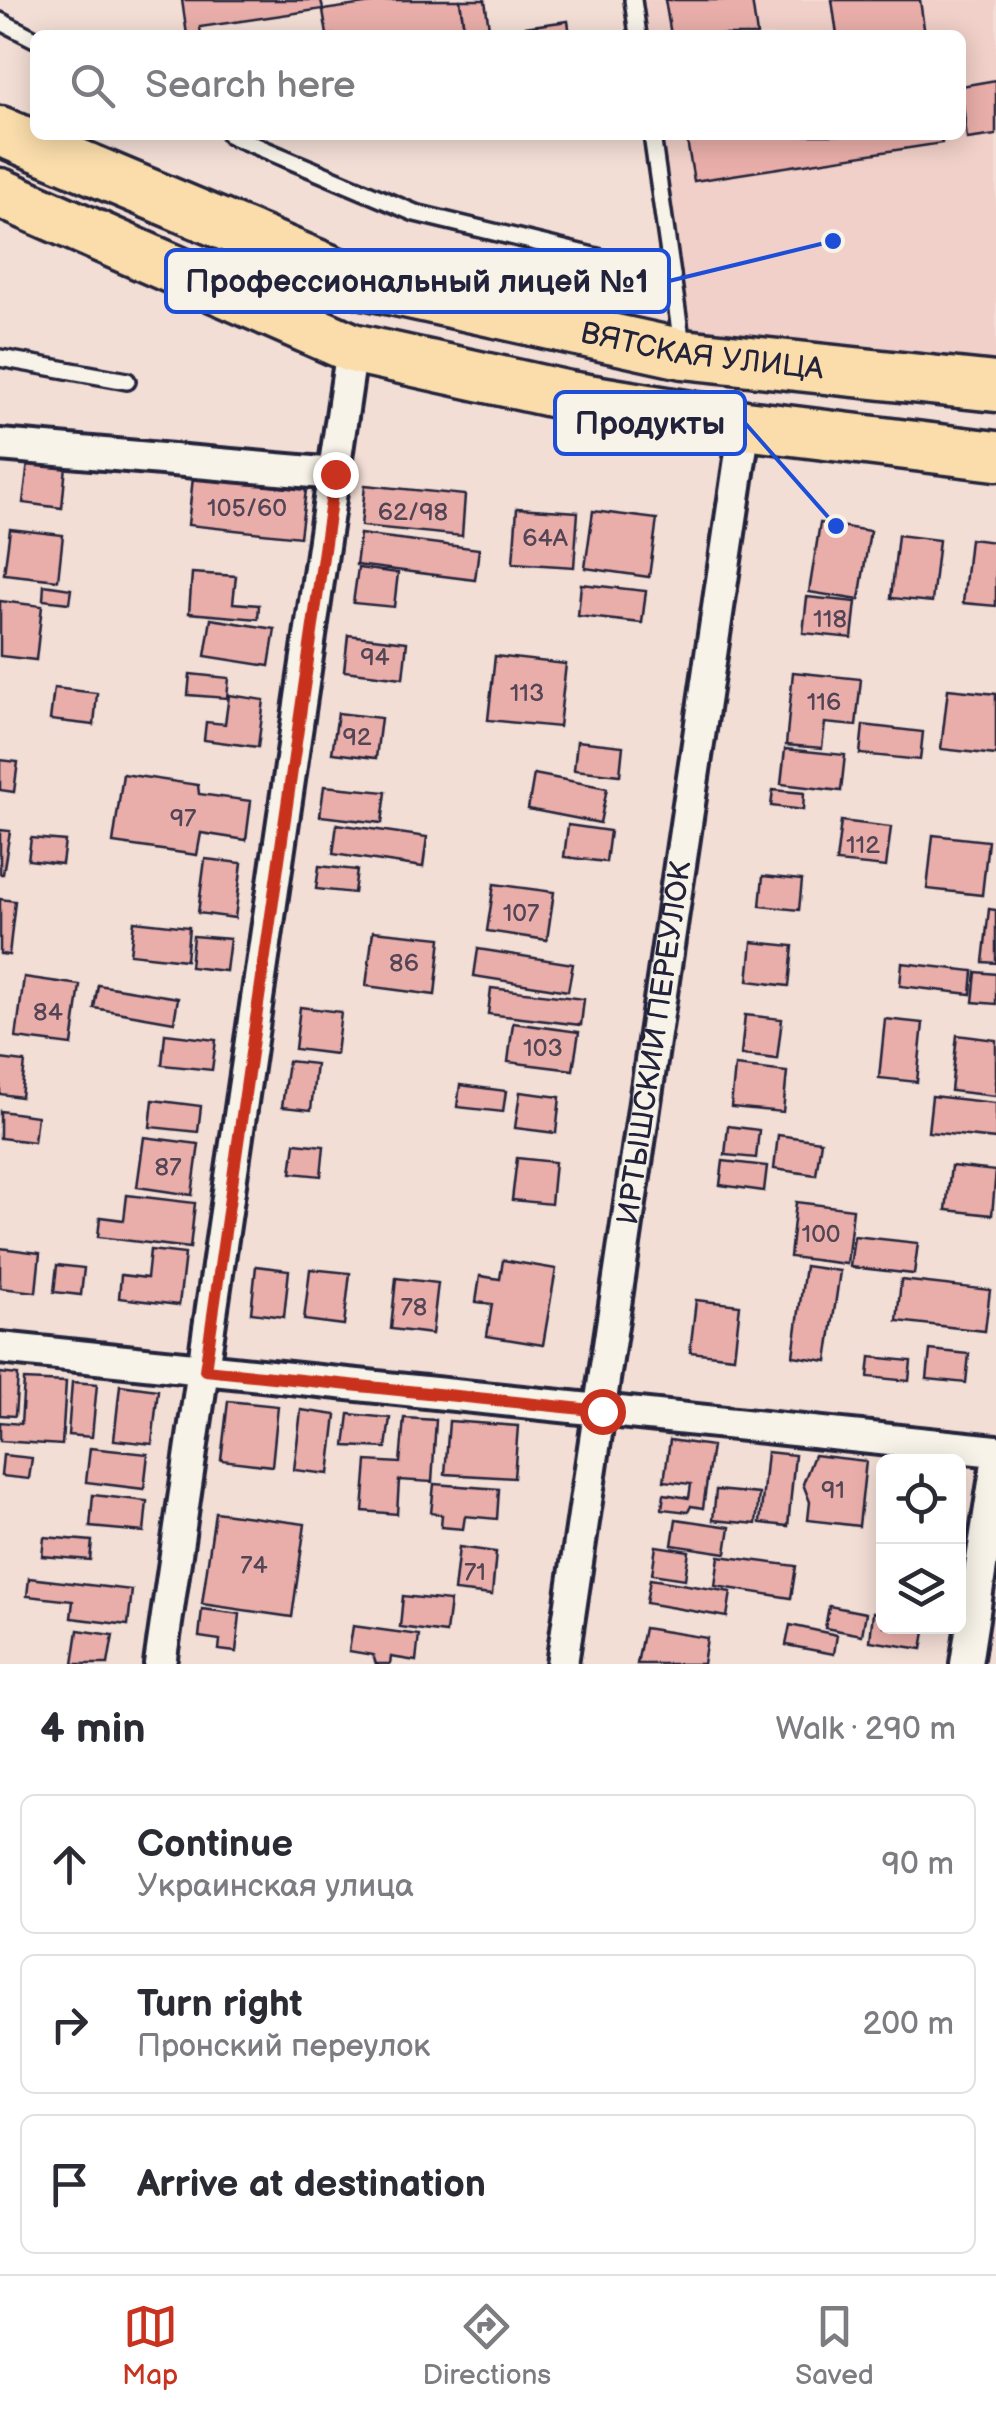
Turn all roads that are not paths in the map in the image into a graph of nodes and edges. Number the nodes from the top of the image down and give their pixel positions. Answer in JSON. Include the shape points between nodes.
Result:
{"nodes":[{"id":1,"x":633,"y":0,"type":"edge"},
{"id":2,"x":0,"y":21,"type":"edge"},
{"id":3,"x":637,"y":30,"type":"edge"},
{"id":4,"x":30,"y":37,"type":"edge"},
{"id":5,"x":0,"y":131,"type":"edge"},
{"id":6,"x":242,"y":140,"type":"edge"},
{"id":7,"x":653,"y":140,"type":"edge"},
{"id":8,"x":0,"y":193,"type":"edge"},
{"id":9,"x":672,"y":275,"type":"junction"},
{"id":10,"x":364,"y":284,"type":"junction"},
{"id":11,"x":352,"y":348,"type":"junction"},
{"id":12,"x":684,"y":354,"type":"junction"},
{"id":13,"x":0,"y":358,"type":"edge"},
{"id":14,"x":127,"y":381,"type":"dead end"},
{"id":15,"x":996,"y":387,"type":"edge"},
{"id":16,"x":745,"y":424,"type":"junction"},
{"id":17,"x":0,"y":445,"type":"edge"},
{"id":18,"x":996,"y":456,"type":"edge"},
{"id":19,"x":335,"y":474,"type":"junction"},
{"id":20,"x":0,"y":1348,"type":"edge"},
{"id":21,"x":205,"y":1370,"type":"junction"},
{"id":22,"x":602,"y":1411,"type":"junction"},
{"id":23,"x":996,"y":1451,"type":"edge"},
{"id":24,"x":996,"y":1469,"type":"edge"},
{"id":25,"x":160,"y":1664,"type":"edge"},
{"id":26,"x":562,"y":1664,"type":"edge"},
{"id":27,"x":966,"y":1664,"type":"edge"}],
"edges":[{"from":1,"to":3,"type":"lane"},
{"from":2,"to":4,"type":"lane"},
{"from":5,"to":10,"type":"main road","name":"ВЯТСКАЯ УЛИЦА"},
{"from":6,"to":9,"type":"lane","via":[[415,213]]},
{"from":7,"to":9,"type":"lane"},
{"from":8,"to":11,"type":"main road","name":"ВЯТСКАЯ УЛИЦА"},
{"from":9,"to":12,"type":"lane"},
{"from":10,"to":11,"type":"main road"},
{"from":10,"to":12,"type":"main road","name":"ВЯТСКАЯ УЛИЦА"},
{"from":11,"to":16,"type":"main road","name":"ВЯТСКАЯ УЛИЦА","via":[[569,396]]},
{"from":11,"to":19,"type":"street"},
{"from":12,"to":15,"type":"main road","name":"ВЯТСКАЯ УЛИЦА"},
{"from":13,"to":14,"type":"lane"},
{"from":16,"to":18,"type":"main road","name":"ВЯТСКАЯ УЛИЦА"},
{"from":16,"to":22,"type":"street","name":"ИРТЫШСКИЙ ПЕРЕУЛОК"},
{"from":17,"to":19,"type":"street"},
{"from":19,"to":21,"type":"street"},
{"from":20,"to":21,"type":"street"},
{"from":21,"to":22,"type":"street"},
{"from":21,"to":25,"type":"street"},
{"from":22,"to":23,"type":"street"},
{"from":22,"to":26,"type":"street","name":"ИРТЫШСКИЙ ПЕРЕУЛОК"},
{"from":24,"to":27,"type":"street"}]}
